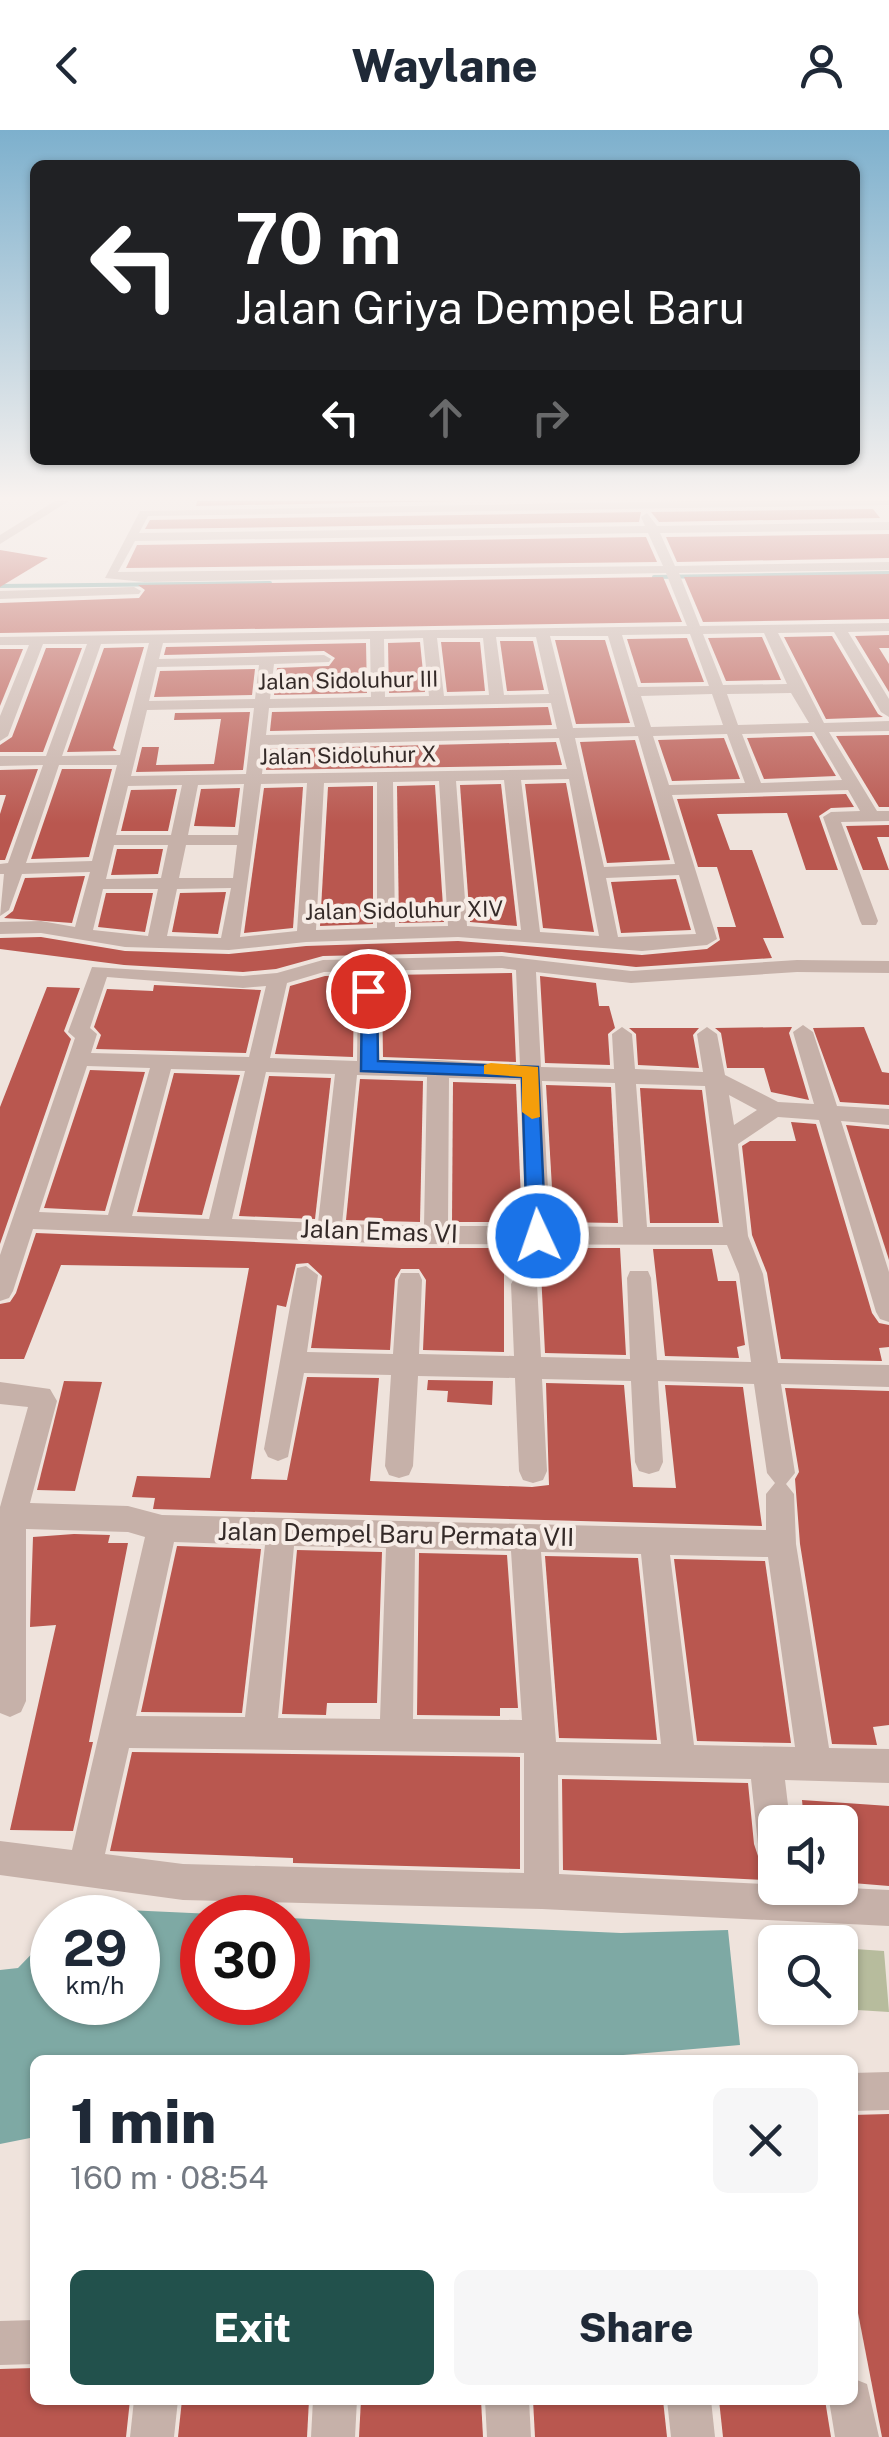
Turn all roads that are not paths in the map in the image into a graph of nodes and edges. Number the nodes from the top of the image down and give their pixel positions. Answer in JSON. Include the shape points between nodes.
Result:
{"nodes":[{"id":1,"x":686,"y":609,"type":"edge"},
{"id":2,"x":768,"y":627,"type":"junction"},
{"id":3,"x":889,"y":627,"type":"edge"},
{"id":4,"x":839,"y":628,"type":"junction"},
{"id":5,"x":694,"y":629,"type":"junction"},
{"id":6,"x":542,"y":632,"type":"junction"},
{"id":7,"x":614,"y":632,"type":"junction"},
{"id":8,"x":490,"y":634,"type":"junction"},
{"id":9,"x":377,"y":635,"type":"junction"},
{"id":10,"x":430,"y":635,"type":"junction"},
{"id":11,"x":324,"y":636,"type":"junction"},
{"id":12,"x":95,"y":640,"type":"junction"},
{"id":13,"x":157,"y":640,"type":"junction"},
{"id":14,"x":0,"y":641,"type":"edge"},
{"id":15,"x":37,"y":641,"type":"junction"},
{"id":16,"x":267,"y":660,"type":"junction"},
{"id":17,"x":152,"y":663,"type":"junction"},
{"id":18,"x":324,"y":681,"type":"junction"},
{"id":19,"x":205,"y":683,"type":"junction"},
{"id":20,"x":796,"y":688,"type":"junction"},
{"id":21,"x":716,"y":690,"type":"junction"},
{"id":22,"x":883,"y":691,"type":"edge"},
{"id":23,"x":632,"y":692,"type":"junction"},
{"id":24,"x":497,"y":698,"type":"junction"},
{"id":25,"x":556,"y":698,"type":"junction"},
{"id":26,"x":437,"y":700,"type":"junction"},
{"id":27,"x":378,"y":701,"type":"junction"},
{"id":28,"x":412,"y":701,"type":"junction"},
{"id":29,"x":262,"y":704,"type":"junction"},
{"id":30,"x":141,"y":706,"type":"junction"},
{"id":31,"x":889,"y":712,"type":"edge"},
{"id":32,"x":889,"y":726,"type":"edge"},
{"id":33,"x":818,"y":727,"type":"junction"},
{"id":34,"x":732,"y":729,"type":"junction"},
{"id":35,"x":642,"y":731,"type":"junction"},
{"id":36,"x":565,"y":735,"type":"junction"},
{"id":37,"x":0,"y":736,"type":"edge"},
{"id":38,"x":414,"y":737,"type":"junction"},
{"id":39,"x":257,"y":740,"type":"junction"},
{"id":40,"x":54,"y":760,"type":"junction"},
{"id":41,"x":128,"y":760,"type":"junction"},
{"id":42,"x":0,"y":761,"type":"edge"},
{"id":43,"x":575,"y":774,"type":"junction"},
{"id":44,"x":447,"y":775,"type":"junction"},
{"id":45,"x":512,"y":775,"type":"junction"},
{"id":46,"x":385,"y":776,"type":"junction"},
{"id":47,"x":416,"y":776,"type":"junction"},
{"id":48,"x":316,"y":778,"type":"junction"},
{"id":49,"x":122,"y":780,"type":"junction"},
{"id":50,"x":191,"y":780,"type":"junction"},
{"id":51,"x":253,"y":780,"type":"junction"},
{"id":52,"x":855,"y":785,"type":"junction"},
{"id":53,"x":754,"y":786,"type":"junction"},
{"id":54,"x":662,"y":790,"type":"junction"},
{"id":55,"x":880,"y":816,"type":"edge"},
{"id":56,"x":108,"y":840,"type":"junction"},
{"id":57,"x":180,"y":840,"type":"junction"},
{"id":58,"x":246,"y":840,"type":"junction"},
{"id":59,"x":685,"y":868,"type":"junction"},
{"id":60,"x":7,"y":869,"type":"edge"},
{"id":61,"x":598,"y":873,"type":"junction"},
{"id":62,"x":100,"y":875,"type":"junction"},
{"id":63,"x":241,"y":883,"type":"junction"},
{"id":64,"x":169,"y":884,"type":"junction"},
{"id":65,"x":0,"y":910,"type":"edge"},
{"id":66,"x":869,"y":921,"type":"dead end"},
{"id":67,"x":0,"y":928,"type":"edge"},
{"id":68,"x":458,"y":931,"type":"junction"},
{"id":69,"x":83,"y":933,"type":"junction"},
{"id":70,"x":386,"y":933,"type":"junction"},
{"id":71,"x":531,"y":934,"type":"junction"},
{"id":72,"x":306,"y":936,"type":"junction"},
{"id":73,"x":609,"y":940,"type":"junction"},
{"id":74,"x":156,"y":942,"type":"junction"},
{"id":75,"x":229,"y":944,"type":"junction"},
{"id":76,"x":526,"y":966,"type":"junction"},
{"id":77,"x":889,"y":967,"type":"edge"},
{"id":78,"x":278,"y":979,"type":"junction"},
{"id":79,"x":368,"y":991,"type":"dead end"},
{"id":80,"x":803,"y":1032,"type":"dead end"},
{"id":81,"x":622,"y":1034,"type":"dead end"},
{"id":82,"x":708,"y":1034,"type":"dead end"},
{"id":83,"x":79,"y":1060,"type":"junction"},
{"id":84,"x":164,"y":1061,"type":"junction"},
{"id":85,"x":254,"y":1064,"type":"junction"},
{"id":86,"x":358,"y":1066,"type":"junction"},
{"id":87,"x":438,"y":1068,"type":"junction"},
{"id":88,"x":531,"y":1071,"type":"junction"},
{"id":89,"x":622,"y":1075,"type":"junction"},
{"id":90,"x":716,"y":1080,"type":"junction"},
{"id":91,"x":774,"y":1109,"type":"junction"},
{"id":92,"x":829,"y":1113,"type":"junction"},
{"id":93,"x":889,"y":1117,"type":"edge"},
{"id":94,"x":726,"y":1141,"type":"junction"},
{"id":95,"x":23,"y":1220,"type":"junction"},
{"id":96,"x":118,"y":1222,"type":"junction"},
{"id":97,"x":219,"y":1226,"type":"junction"},
{"id":98,"x":329,"y":1230,"type":"junction"},
{"id":99,"x":436,"y":1234,"type":"junction"},
{"id":100,"x":538,"y":1236,"type":"junction"},
{"id":101,"x":636,"y":1236,"type":"junction"},
{"id":102,"x":736,"y":1236,"type":"junction"},
{"id":103,"x":306,"y":1275,"type":"dead end"},
{"id":104,"x":639,"y":1278,"type":"dead end"},
{"id":105,"x":410,"y":1280,"type":"dead end"},
{"id":106,"x":524,"y":1284,"type":"dead end"},
{"id":107,"x":0,"y":1291,"type":"edge"},
{"id":108,"x":889,"y":1312,"type":"edge"},
{"id":109,"x":293,"y":1362,"type":"junction"},
{"id":110,"x":526,"y":1364,"type":"junction"},
{"id":111,"x":403,"y":1366,"type":"junction"},
{"id":112,"x":648,"y":1370,"type":"junction"},
{"id":113,"x":766,"y":1371,"type":"junction"},
{"id":114,"x":889,"y":1376,"type":"edge"},
{"id":115,"x":0,"y":1394,"type":"edge"},
{"id":116,"x":278,"y":1449,"type":"dead end"},
{"id":117,"x":650,"y":1462,"type":"dead end"},
{"id":118,"x":399,"y":1466,"type":"dead end"},
{"id":119,"x":533,"y":1471,"type":"dead end"},
{"id":120,"x":162,"y":1528,"type":"junction"},
{"id":121,"x":282,"y":1532,"type":"junction"},
{"id":122,"x":9,"y":1533,"type":"edge"},
{"id":123,"x":401,"y":1535,"type":"junction"},
{"id":124,"x":525,"y":1537,"type":"junction"},
{"id":125,"x":654,"y":1542,"type":"junction"},
{"id":126,"x":781,"y":1544,"type":"junction"},
{"id":127,"x":10,"y":1701,"type":"dead end"},
{"id":128,"x":118,"y":1732,"type":"junction"},
{"id":129,"x":260,"y":1733,"type":"junction"},
{"id":130,"x":396,"y":1734,"type":"junction"},
{"id":131,"x":540,"y":1748,"type":"junction"},
{"id":132,"x":679,"y":1760,"type":"junction"},
{"id":133,"x":814,"y":1762,"type":"junction"},
{"id":134,"x":766,"y":1764,"type":"junction"},
{"id":135,"x":889,"y":1766,"type":"edge"},
{"id":136,"x":771,"y":1805,"type":"edge"},
{"id":137,"x":0,"y":1858,"type":"edge"},
{"id":138,"x":84,"y":1872,"type":"junction"},
{"id":139,"x":542,"y":1891,"type":"junction"},
{"id":140,"x":758,"y":1896,"type":"edge"},
{"id":141,"x":858,"y":1905,"type":"edge"},
{"id":142,"x":889,"y":1908,"type":"edge"},
{"id":143,"x":858,"y":2092,"type":"edge"},
{"id":144,"x":889,"y":2092,"type":"edge"},
{"id":145,"x":30,"y":2342,"type":"edge"},
{"id":146,"x":0,"y":2343,"type":"edge"},
{"id":147,"x":155,"y":2405,"type":"edge"},
{"id":148,"x":335,"y":2405,"type":"edge"},
{"id":149,"x":508,"y":2405,"type":"edge"},
{"id":150,"x":690,"y":2405,"type":"edge"},
{"id":151,"x":852,"y":2405,"type":"edge"},
{"id":152,"x":152,"y":2437,"type":"edge"},
{"id":153,"x":334,"y":2437,"type":"edge"},
{"id":154,"x":508,"y":2437,"type":"edge"},
{"id":155,"x":693,"y":2437,"type":"edge"},
{"id":156,"x":857,"y":2437,"type":"edge"}],
"edges":[{"from":1,"to":5,"type":"street"},
{"from":2,"to":4,"type":"street"},
{"from":2,"to":5,"type":"street"},
{"from":2,"to":20,"type":"street"},
{"from":3,"to":4,"type":"street"},
{"from":4,"to":22,"type":"street"},
{"from":5,"to":7,"type":"street"},
{"from":5,"to":21,"type":"street"},
{"from":6,"to":7,"type":"street"},
{"from":6,"to":8,"type":"street"},
{"from":6,"to":25,"type":"street"},
{"from":7,"to":23,"type":"street"},
{"from":8,"to":10,"type":"street"},
{"from":8,"to":24,"type":"street"},
{"from":9,"to":10,"type":"street"},
{"from":9,"to":11,"type":"street"},
{"from":9,"to":27,"type":"street"},
{"from":10,"to":26,"type":"street"},
{"from":11,"to":13,"type":"street"},
{"from":11,"to":18,"type":"street"},
{"from":12,"to":13,"type":"street"},
{"from":12,"to":15,"type":"street"},
{"from":12,"to":40,"type":"street"},
{"from":13,"to":17,"type":"street"},
{"from":14,"to":15,"type":"street"},
{"from":15,"to":37,"type":"street"},
{"from":16,"to":18,"type":"street"},
{"from":16,"to":19,"type":"street"},
{"from":16,"to":29,"type":"street"},
{"from":17,"to":19,"type":"street"},
{"from":17,"to":30,"type":"street"},
{"from":18,"to":27,"type":"street","name":"Jalan Sidoluhur III"},
{"from":18,"to":29,"type":"street","name":"Jalan Sidoluhur III"},
{"from":19,"to":29,"type":"street","name":"Jalan Sidoluhur III"},
{"from":19,"to":30,"type":"street","name":"Jalan Sidoluhur III"},
{"from":20,"to":21,"type":"street"},
{"from":20,"to":33,"type":"street"},
{"from":21,"to":23,"type":"street"},
{"from":21,"to":34,"type":"street"},
{"from":22,"to":31,"type":"street"},
{"from":23,"to":35,"type":"street"},
{"from":24,"to":25,"type":"street","name":"Jalan Sidoluhur III"},
{"from":24,"to":26,"type":"street","name":"Jalan Sidoluhur III"},
{"from":25,"to":36,"type":"street"},
{"from":26,"to":28,"type":"street","name":"Jalan Sidoluhur III"},
{"from":27,"to":28,"type":"street","name":"Jalan Sidoluhur III"},
{"from":28,"to":38,"type":"street"},
{"from":29,"to":39,"type":"street"},
{"from":30,"to":41,"type":"street"},
{"from":32,"to":33,"type":"street"},
{"from":33,"to":34,"type":"street"},
{"from":33,"to":52,"type":"street"},
{"from":34,"to":35,"type":"street"},
{"from":34,"to":53,"type":"street"},
{"from":35,"to":36,"type":"street"},
{"from":35,"to":54,"type":"street"},
{"from":36,"to":38,"type":"street"},
{"from":36,"to":43,"type":"street"},
{"from":38,"to":39,"type":"street"},
{"from":38,"to":47,"type":"street"},
{"from":39,"to":51,"type":"street"},
{"from":40,"to":41,"type":"street"},
{"from":40,"to":42,"type":"street"},
{"from":40,"to":60,"type":"street"},
{"from":41,"to":49,"type":"street"},
{"from":43,"to":45,"type":"street","name":"Jalan Sidoluhur X"},
{"from":43,"to":61,"type":"street"},
{"from":44,"to":45,"type":"street","name":"Jalan Sidoluhur X"},
{"from":44,"to":47,"type":"street","name":"Jalan Sidoluhur X"},
{"from":44,"to":68,"type":"street"},
{"from":45,"to":71,"type":"street"},
{"from":46,"to":47,"type":"street","name":"Jalan Sidoluhur X"},
{"from":46,"to":48,"type":"street","name":"Jalan Sidoluhur X"},
{"from":46,"to":70,"type":"street"},
{"from":48,"to":51,"type":"street","name":"Jalan Sidoluhur X"},
{"from":48,"to":72,"type":"street"},
{"from":49,"to":50,"type":"street","name":"Jalan Sidoluhur X"},
{"from":49,"to":56,"type":"street"},
{"from":50,"to":51,"type":"street","name":"Jalan Sidoluhur X"},
{"from":50,"to":57,"type":"street"},
{"from":51,"to":58,"type":"street"},
{"from":52,"to":53,"type":"street"},
{"from":52,"to":55,"type":"street"},
{"from":53,"to":54,"type":"street"},
{"from":54,"to":59,"type":"street"},
{"from":55,"to":66,"type":"street","via":[[831,817]]},
{"from":56,"to":57,"type":"street"},
{"from":56,"to":62,"type":"street"},
{"from":57,"to":58,"type":"street"},
{"from":57,"to":64,"type":"street"},
{"from":58,"to":63,"type":"street"},
{"from":59,"to":61,"type":"street"},
{"from":59,"to":73,"type":"street","name":"Jalan Sidoluhur XIV","via":[[707,939],[642,945]]},
{"from":60,"to":62,"type":"street"},
{"from":60,"to":65,"type":"street"},
{"from":61,"to":73,"type":"street"},
{"from":62,"to":64,"type":"street"},
{"from":62,"to":69,"type":"street"},
{"from":63,"to":64,"type":"street"},
{"from":63,"to":75,"type":"street"},
{"from":64,"to":74,"type":"street"},
{"from":67,"to":69,"type":"street","name":"Jalan Sidoluhur XIV"},
{"from":68,"to":70,"type":"street","name":"Jalan Sidoluhur XIV"},
{"from":68,"to":71,"type":"street","name":"Jalan Sidoluhur XIV"},
{"from":69,"to":74,"type":"street","name":"Jalan Sidoluhur XIV"},
{"from":70,"to":72,"type":"street","name":"Jalan Sidoluhur XIV"},
{"from":71,"to":73,"type":"street","name":"Jalan Sidoluhur XIV"},
{"from":72,"to":75,"type":"street","name":"Jalan Sidoluhur XIV"},
{"from":74,"to":75,"type":"street","name":"Jalan Sidoluhur XIV"},
{"from":76,"to":77,"type":"street","via":[[630,977]]},
{"from":76,"to":78,"type":"street","via":[[323,966]]},
{"from":76,"to":88,"type":"street"},
{"from":78,"to":83,"type":"street","via":[[99,971],[78,1032],[87,1034]]},
{"from":78,"to":85,"type":"street"},
{"from":79,"to":86,"type":"street"},
{"from":80,"to":92,"type":"street"},
{"from":81,"to":89,"type":"street"},
{"from":82,"to":90,"type":"street"},
{"from":83,"to":84,"type":"street"},
{"from":83,"to":95,"type":"street"},
{"from":84,"to":85,"type":"street"},
{"from":84,"to":96,"type":"street"},
{"from":85,"to":86,"type":"street"},
{"from":85,"to":97,"type":"street"},
{"from":86,"to":87,"type":"street"},
{"from":86,"to":98,"type":"street"},
{"from":87,"to":88,"type":"street"},
{"from":87,"to":99,"type":"street"},
{"from":88,"to":89,"type":"street"},
{"from":88,"to":100,"type":"street"},
{"from":89,"to":90,"type":"street"},
{"from":89,"to":101,"type":"street"},
{"from":90,"to":91,"type":"street"},
{"from":90,"to":94,"type":"street"},
{"from":91,"to":92,"type":"street"},
{"from":91,"to":94,"type":"street"},
{"from":92,"to":93,"type":"street"},
{"from":92,"to":108,"type":"street"},
{"from":94,"to":102,"type":"street"},
{"from":95,"to":96,"type":"street","name":"Jalan Emas VI"},
{"from":95,"to":107,"type":"street"},
{"from":96,"to":97,"type":"street","name":"Jalan Emas VI"},
{"from":97,"to":98,"type":"street","name":"Jalan Emas VI"},
{"from":98,"to":99,"type":"street","name":"Jalan Emas VI"},
{"from":99,"to":100,"type":"street","name":"Jalan Emas VI"},
{"from":100,"to":101,"type":"street","name":"Jalan Emas VI"},
{"from":101,"to":102,"type":"street","name":"Jalan Emas VI"},
{"from":102,"to":113,"type":"street","via":[[751,1274]]},
{"from":103,"to":109,"type":"street"},
{"from":104,"to":112,"type":"street"},
{"from":105,"to":111,"type":"street"},
{"from":106,"to":110,"type":"street"},
{"from":109,"to":111,"type":"street"},
{"from":109,"to":116,"type":"street"},
{"from":110,"to":111,"type":"street"},
{"from":110,"to":112,"type":"street"},
{"from":110,"to":119,"type":"street"},
{"from":111,"to":118,"type":"street"},
{"from":112,"to":113,"type":"street"},
{"from":112,"to":117,"type":"street"},
{"from":113,"to":114,"type":"street"},
{"from":113,"to":126,"type":"street","via":[[781,1483]]},
{"from":115,"to":122,"type":"street","via":[[44,1401]]},
{"from":120,"to":121,"type":"street","name":"Jalan Dempel Baru Permata VII"},
{"from":120,"to":122,"type":"street","name":"Jalan Dempel Baru Permata VII","via":[[128,1519]]},
{"from":120,"to":128,"type":"street"},
{"from":121,"to":123,"type":"street","name":"Jalan Dempel Baru Permata VII"},
{"from":121,"to":129,"type":"street"},
{"from":122,"to":127,"type":"street"},
{"from":123,"to":124,"type":"street","name":"Jalan Dempel Baru Permata VII"},
{"from":123,"to":130,"type":"street"},
{"from":124,"to":125,"type":"street","name":"Jalan Dempel Baru Permata VII"},
{"from":124,"to":131,"type":"street"},
{"from":125,"to":126,"type":"street","name":"Jalan Dempel Baru Permata VII"},
{"from":125,"to":132,"type":"street"},
{"from":126,"to":133,"type":"street"},
{"from":128,"to":129,"type":"street"},
{"from":128,"to":138,"type":"street"},
{"from":129,"to":130,"type":"street"},
{"from":130,"to":131,"type":"street"},
{"from":131,"to":132,"type":"street"},
{"from":131,"to":139,"type":"street"},
{"from":132,"to":134,"type":"street"},
{"from":133,"to":134,"type":"street"},
{"from":133,"to":135,"type":"street"},
{"from":134,"to":136,"type":"street"},
{"from":137,"to":138,"type":"street"},
{"from":138,"to":139,"type":"street","via":[[183,1882]]},
{"from":139,"to":140,"type":"street"},
{"from":141,"to":142,"type":"street"},
{"from":143,"to":144,"type":"street"},
{"from":145,"to":146,"type":"street"},
{"from":147,"to":152,"type":"street"},
{"from":148,"to":153,"type":"street"},
{"from":149,"to":154,"type":"street"},
{"from":150,"to":155,"type":"street"},
{"from":151,"to":156,"type":"street"}]}
